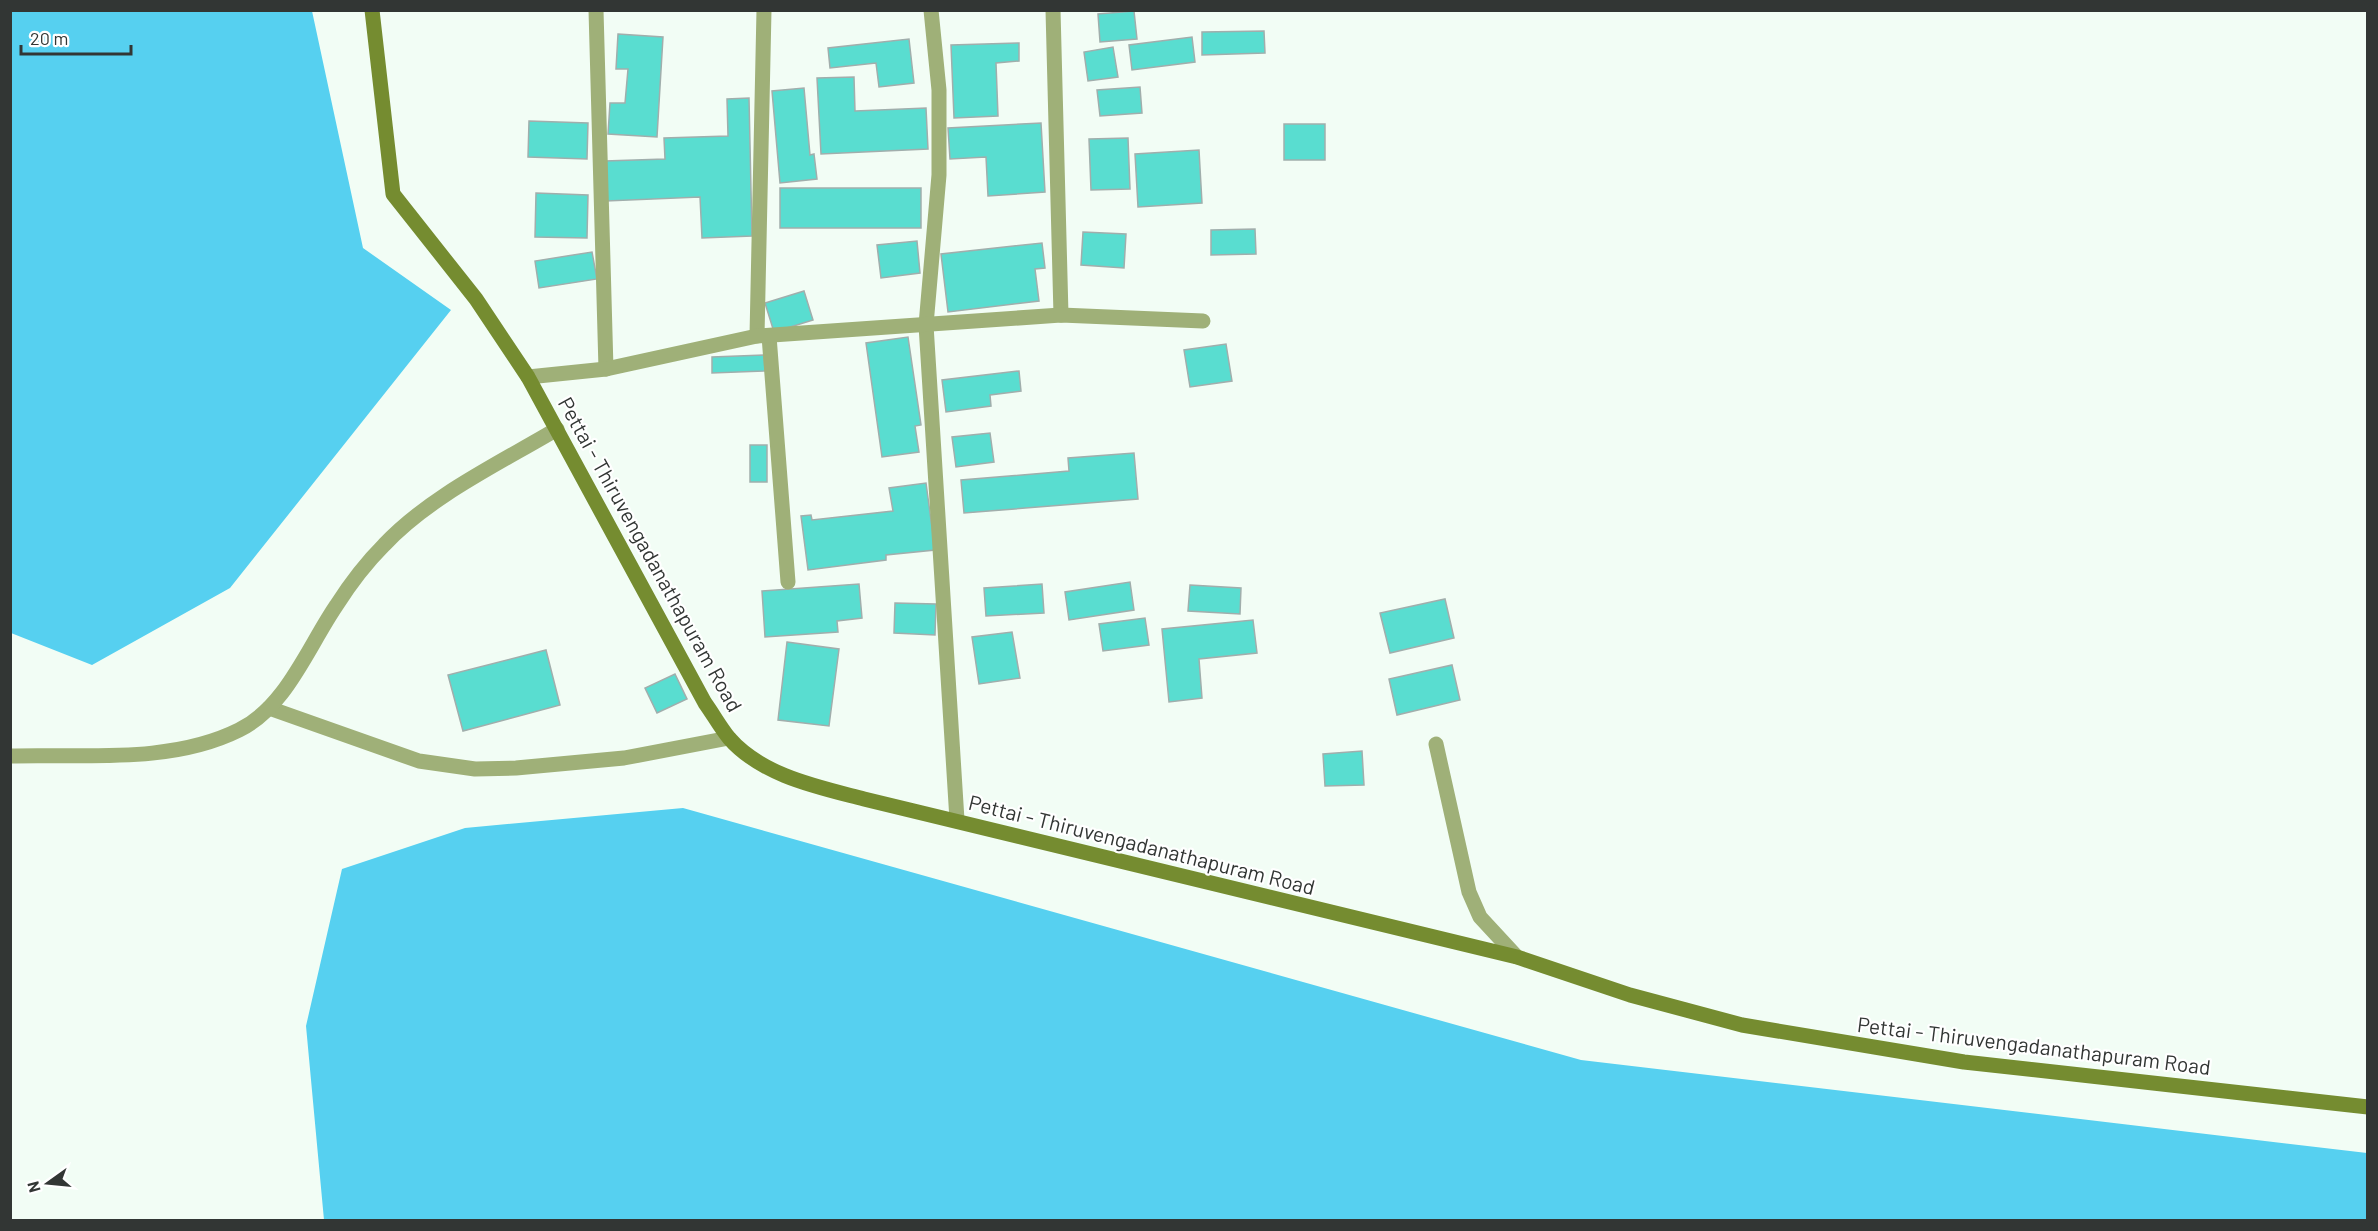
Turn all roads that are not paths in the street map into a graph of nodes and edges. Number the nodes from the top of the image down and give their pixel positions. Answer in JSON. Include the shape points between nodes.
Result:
{"nodes":[{"id":1,"x":372,"y":10,"type":"edge"},
{"id":2,"x":596,"y":10,"type":"edge"},
{"id":3,"x":764,"y":10,"type":"edge"},
{"id":4,"x":931,"y":10,"type":"edge"},
{"id":5,"x":1053,"y":10,"type":"edge"},
{"id":6,"x":1061,"y":315,"type":"junction"},
{"id":7,"x":1203,"y":321,"type":"dead end"},
{"id":8,"x":926,"y":326,"type":"junction"},
{"id":9,"x":763,"y":336,"type":"junction"},
{"id":10,"x":606,"y":369,"type":"junction"},
{"id":11,"x":528,"y":376,"type":"junction"},
{"id":12,"x":557,"y":429,"type":"junction"},
{"id":13,"x":788,"y":582,"type":"dead end"},
{"id":14,"x":269,"y":708,"type":"junction"},
{"id":15,"x":729,"y":738,"type":"junction"},
{"id":16,"x":1436,"y":744,"type":"dead end"},
{"id":17,"x":10,"y":756,"type":"edge"},
{"id":18,"x":957,"y":820,"type":"junction"},
{"id":19,"x":1517,"y":957,"type":"junction"},
{"id":20,"x":2367,"y":1107,"type":"edge"}],
"edges":[{"from":1,"to":11,"type":"main road","name":"Pettai - Thiruvengadanathapuram Road","via":[[393,194],[476,298]]},
{"from":2,"to":10,"type":"street"},
{"from":3,"to":9,"type":"street"},
{"from":4,"to":8,"type":"street","via":[[939,90],[939,175]]},
{"from":5,"to":6,"type":"street"},
{"from":6,"to":7,"type":"street"},
{"from":6,"to":8,"type":"street"},
{"from":8,"to":9,"type":"street"},
{"from":8,"to":18,"type":"street"},
{"from":9,"to":10,"type":"street"},
{"from":9,"to":13,"type":"street"},
{"from":10,"to":11,"type":"street"},
{"from":11,"to":12,"type":"main road","name":"Pettai - Thiruvengadanathapuram Road"},
{"from":12,"to":14,"type":"street","via":[[443,496],[386,542],[336,606]]},
{"from":12,"to":15,"type":"main road","name":"Pettai - Thiruvengadanathapuram Road","via":[[705,703]]},
{"from":14,"to":15,"type":"street","via":[[419,761],[475,769],[624,758]]},
{"from":14,"to":17,"type":"street","via":[[243,729],[182,749]]},
{"from":15,"to":18,"type":"main road","name":"Pettai - Thiruvengadanathapuram Road","via":[[775,771],[804,783]]},
{"from":16,"to":19,"type":"street","via":[[1469,892],[1480,916]]},
{"from":18,"to":19,"type":"main road","name":"Pettai - Thiruvengadanathapuram Road"},
{"from":19,"to":20,"type":"main road","name":"Pettai - Thiruvengadanathapuram Road","via":[[1630,995],[1742,1025],[1964,1062]]}]}
